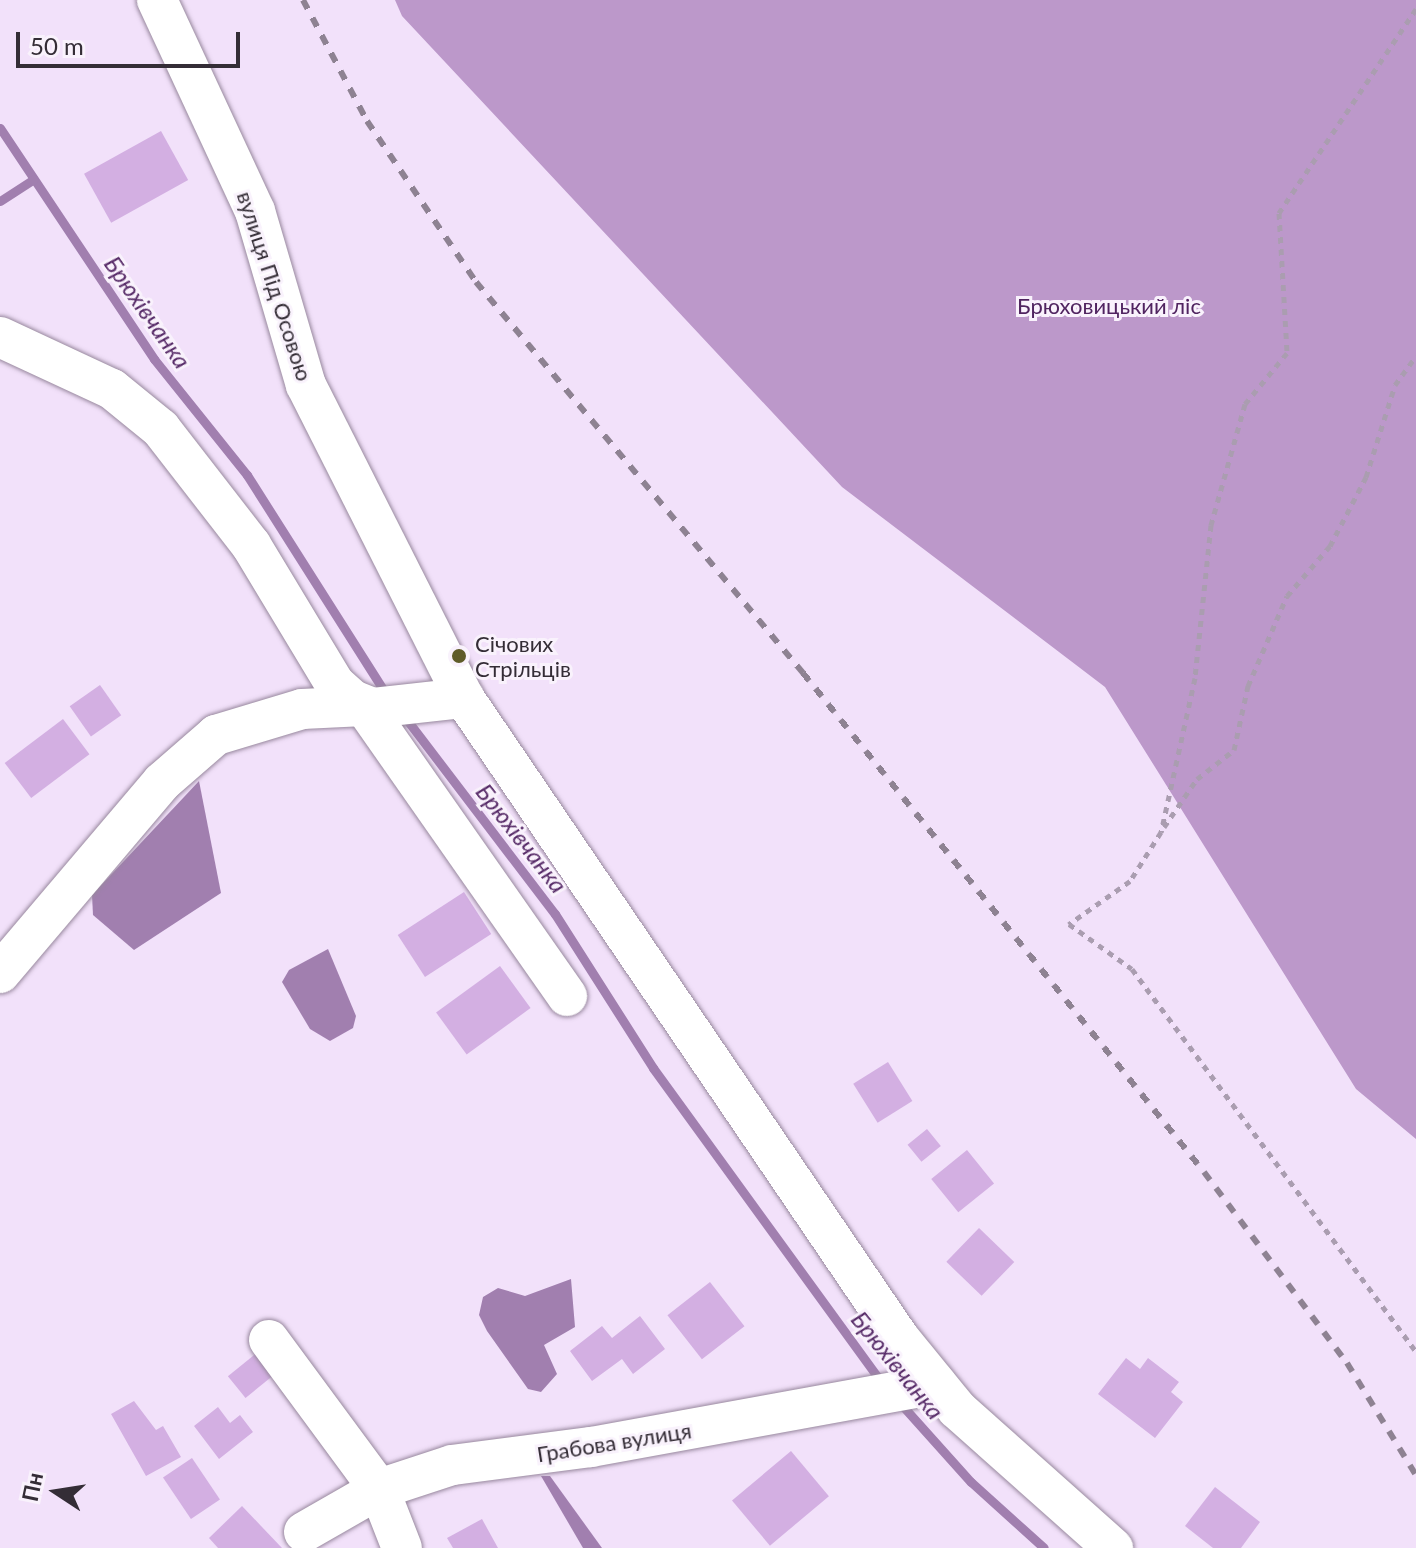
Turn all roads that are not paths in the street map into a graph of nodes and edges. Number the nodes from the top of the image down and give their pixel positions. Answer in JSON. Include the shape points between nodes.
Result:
{"nodes":[{"id":1,"x":157,"y":0,"type":"edge"},
{"id":2,"x":0,"y":337,"type":"edge"},
{"id":3,"x":464,"y":698,"type":"junction"},
{"id":4,"x":368,"y":707,"type":"junction"},
{"id":5,"x":0,"y":973,"type":"edge"},
{"id":6,"x":567,"y":996,"type":"dead end"},
{"id":7,"x":269,"y":1340,"type":"dead end"},
{"id":8,"x":923,"y":1388,"type":"junction"},
{"id":9,"x":379,"y":1489,"type":"junction"},
{"id":10,"x":304,"y":1532,"type":"dead end"},
{"id":11,"x":402,"y":1548,"type":"edge"},
{"id":12,"x":1113,"y":1548,"type":"edge"}],
"edges":[{"from":1,"to":3,"type":"street","name":"вулиця Під Осовою","via":[[255,211],[306,385]]},
{"from":2,"to":4,"type":"street","via":[[112,389],[161,429],[251,545],[335,684]]},
{"from":3,"to":4,"type":"street"},
{"from":3,"to":8,"type":"street","name":"вулиця Під Осовою"},
{"from":4,"to":5,"type":"street","via":[[302,709],[216,735],[162,782]]},
{"from":4,"to":6,"type":"street"},
{"from":7,"to":9,"type":"street"},
{"from":8,"to":9,"type":"street","name":"Грабова вулиця","via":[[452,1465]]},
{"from":8,"to":12,"type":"street","name":"вулиця Під Осовою"},
{"from":9,"to":10,"type":"street","name":"Грабова вулиця"},
{"from":9,"to":11,"type":"street"}]}
